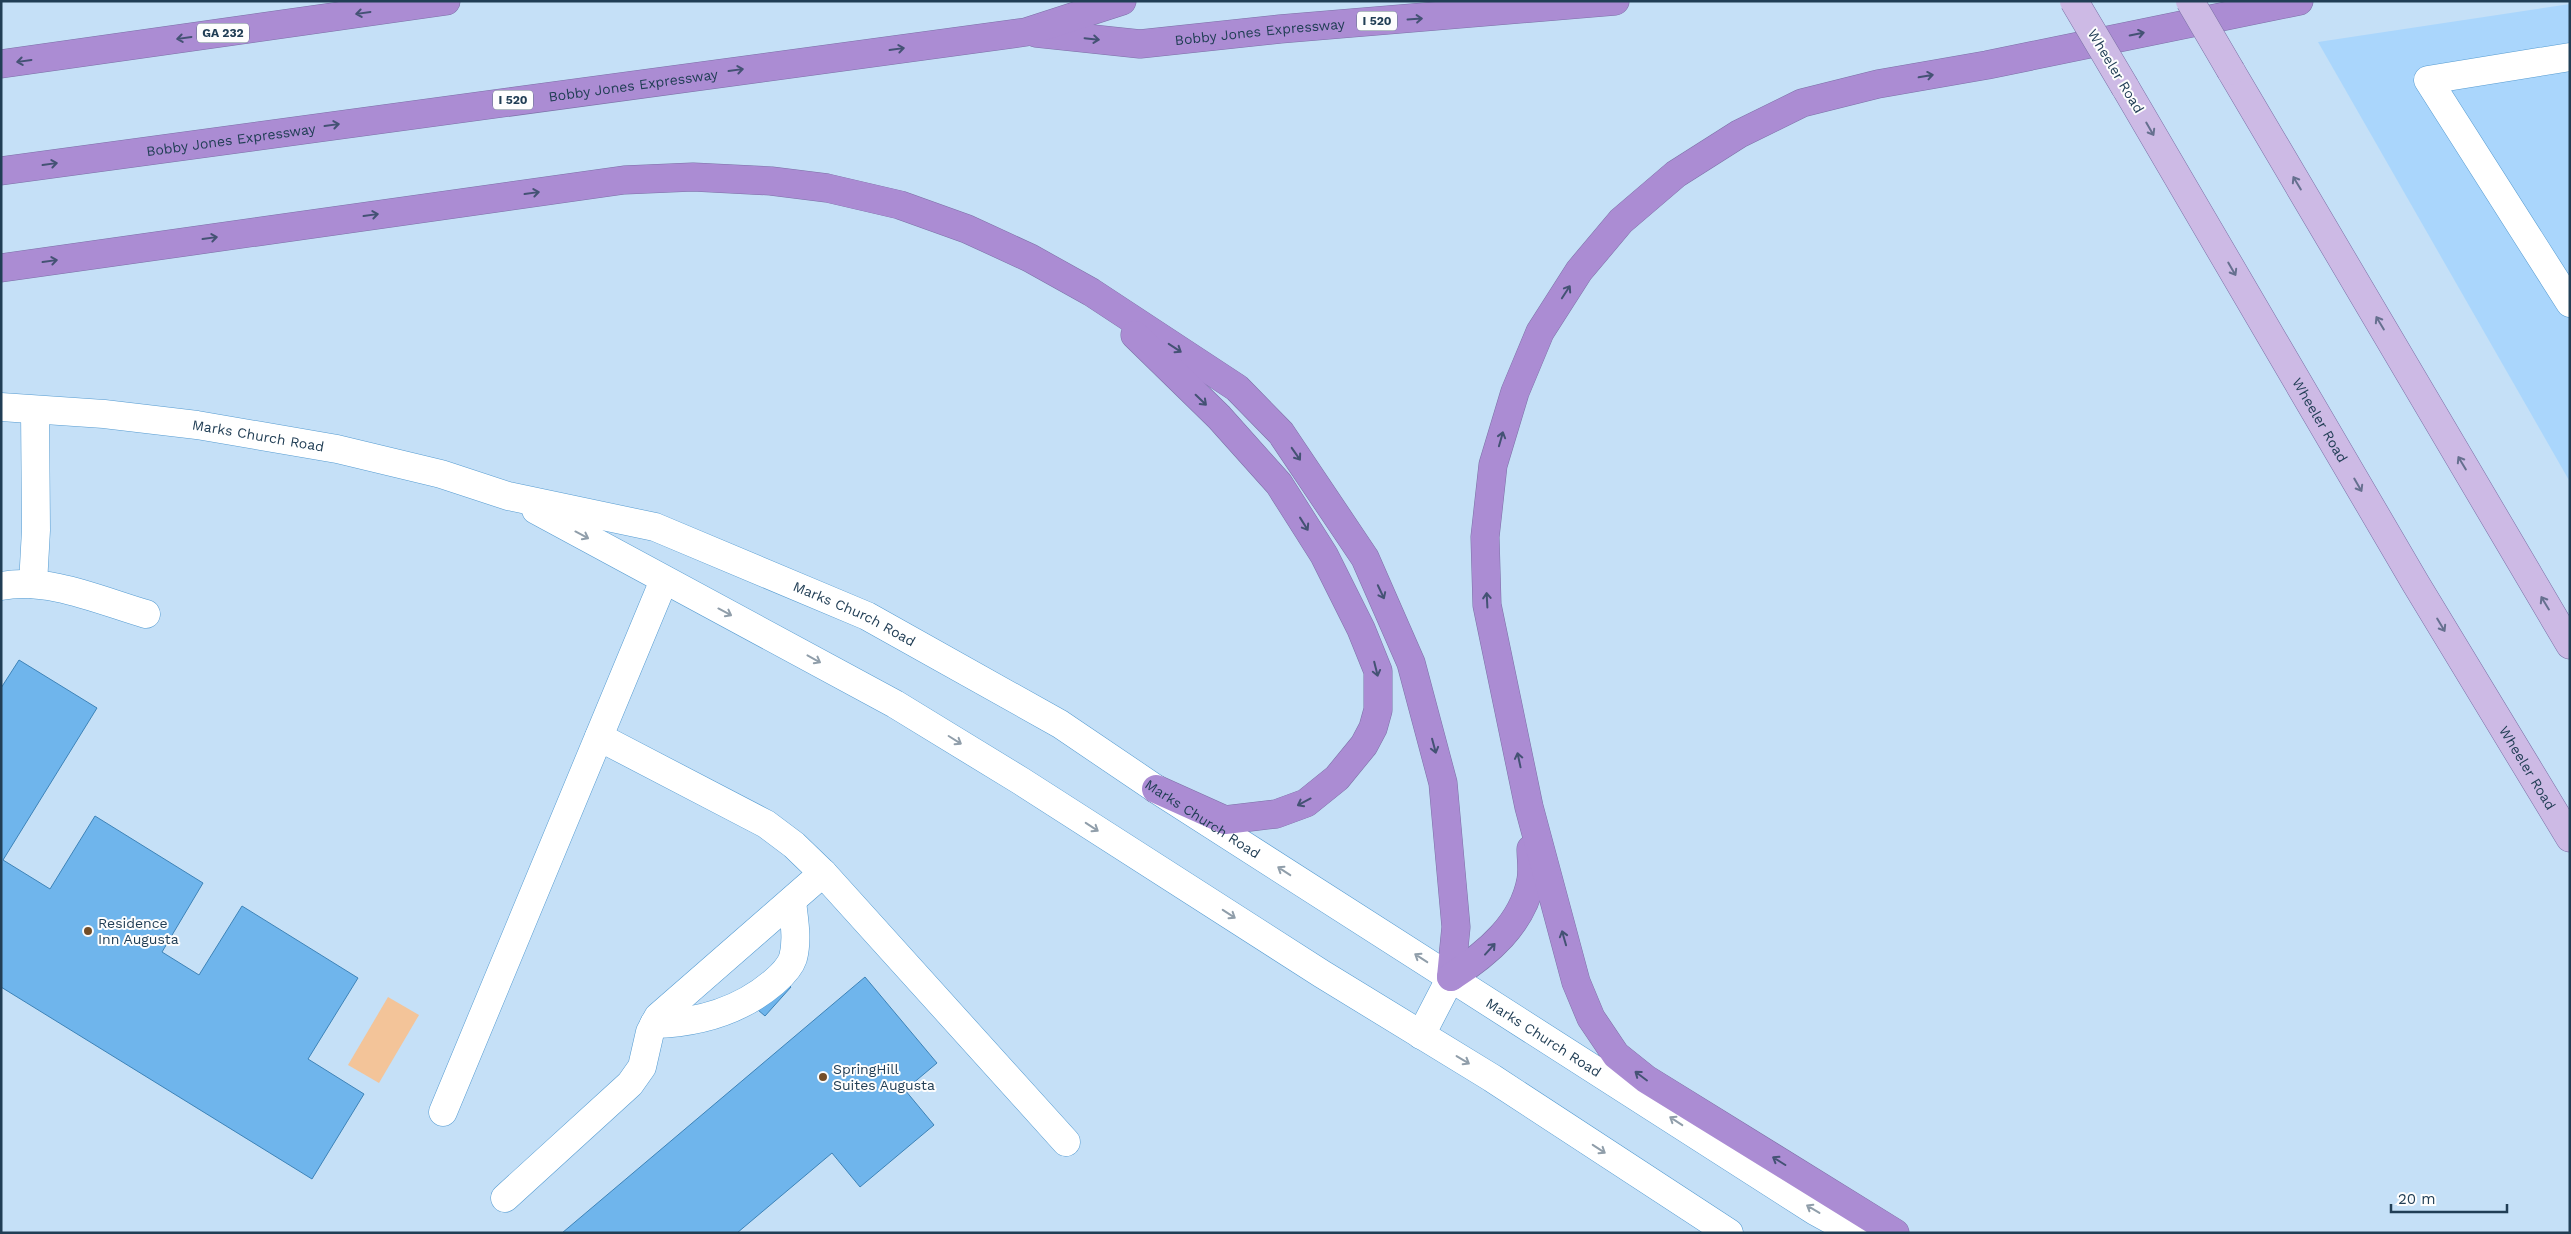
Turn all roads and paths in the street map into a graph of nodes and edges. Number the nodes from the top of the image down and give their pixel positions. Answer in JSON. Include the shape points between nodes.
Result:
{"nodes":[{"id":1,"x":446,"y":1,"type":"edge"},
{"id":2,"x":1122,"y":1,"type":"edge"},
{"id":3,"x":1615,"y":1,"type":"edge"},
{"id":4,"x":2074,"y":1,"type":"edge"},
{"id":5,"x":2190,"y":1,"type":"edge"},
{"id":6,"x":2299,"y":1,"type":"edge"},
{"id":7,"x":1026,"y":32,"type":"junction"},
{"id":8,"x":2570,"y":57,"type":"edge"},
{"id":9,"x":1,"y":64,"type":"edge"},
{"id":10,"x":1,"y":171,"type":"edge"},
{"id":11,"x":1,"y":268,"type":"edge"},
{"id":12,"x":1091,"y":292,"type":"junction"},
{"id":13,"x":2570,"y":303,"type":"edge"},
{"id":14,"x":1,"y":407,"type":"edge"},
{"id":15,"x":35,"y":410,"type":"junction"},
{"id":16,"x":508,"y":496,"type":"junction"},
{"id":17,"x":664,"y":580,"type":"junction"},
{"id":18,"x":33,"y":584,"type":"junction"},
{"id":19,"x":1,"y":586,"type":"edge"},
{"id":20,"x":146,"y":614,"type":"dead end"},
{"id":21,"x":2570,"y":645,"type":"edge"},
{"id":22,"x":599,"y":737,"type":"junction"},
{"id":23,"x":1156,"y":789,"type":"junction"},
{"id":24,"x":1529,"y":807,"type":"junction"},
{"id":25,"x":2570,"y":838,"type":"edge"},
{"id":26,"x":823,"y":874,"type":"junction"},
{"id":27,"x":792,"y":901,"type":"junction"},
{"id":28,"x":1451,"y":977,"type":"junction"},
{"id":29,"x":654,"y":1024,"type":"junction"},
{"id":30,"x":1421,"y":1035,"type":"junction"},
{"id":31,"x":443,"y":1112,"type":"dead end"},
{"id":32,"x":1066,"y":1142,"type":"dead end"},
{"id":33,"x":505,"y":1198,"type":"dead end"},
{"id":34,"x":1729,"y":1233,"type":"edge"},
{"id":35,"x":1856,"y":1233,"type":"edge"},
{"id":36,"x":1895,"y":1233,"type":"edge"}],
"edges":[{"from":1,"to":9,"type":"highway","number":"GA 232","one_way":true},
{"from":2,"to":7,"type":"highway","name":"Bobby Jones Expressway"},
{"from":7,"to":3,"type":"highway","name":"Bobby Jones Expressway","number":"I 520","one_way":true,"via":[[1140,44]]},
{"from":4,"to":25,"type":"main road","name":"Wheeler Road","one_way":true,"bridge":true,"via":[[2416,584]]},
{"from":21,"to":5,"type":"main road","one_way":true,"bridge":true},
{"from":24,"to":6,"type":"highway","one_way":true,"via":[[1487,606],[1485,537],[1493,465],[1514,392],[1540,332],[1579,271],[1621,221],[1676,174],[1739,134],[1802,103],[1878,84]]},
{"from":10,"to":7,"type":"highway","name":"Bobby Jones Expressway","number":"I 520","one_way":true},
{"from":8,"to":13,"type":"street","via":[[2428,80]]},
{"from":11,"to":12,"type":"highway","one_way":true,"via":[[624,180],[693,177],[828,188],[900,205],[1012,250]]},
{"from":12,"to":23,"type":"highway","one_way":true,"via":[[1219,417],[1279,484],[1324,555],[1378,671],[1378,710],[1364,745],[1337,778],[1306,803],[1276,814],[1225,820]]},
{"from":12,"to":28,"type":"highway","one_way":true,"via":[[1237,388],[1281,432],[1365,558],[1411,663],[1443,783],[1456,927]]},
{"from":14,"to":15,"type":"street","name":"Marks Church Road"},
{"from":15,"to":16,"type":"street","name":"Marks Church Road","via":[[197,425],[337,449],[442,474]]},
{"from":15,"to":18,"type":"street"},
{"from":16,"to":17,"type":"street","name":"Marks Church Road","one_way":true},
{"from":16,"to":23,"type":"street","name":"Marks Church Road","via":[[655,527],[868,616],[1060,724]]},
{"from":17,"to":22,"type":"street"},
{"from":17,"to":30,"type":"street","name":"Marks Church Road","one_way":true,"via":[[895,704]]},
{"from":18,"to":19,"type":"street","via":[[20,582]]},
{"from":18,"to":20,"type":"street"},
{"from":22,"to":26,"type":"street","via":[[766,824],[794,845]]},
{"from":22,"to":31,"type":"street"},
{"from":28,"to":23,"type":"street","name":"Marks Church Road","one_way":true},
{"from":28,"to":24,"type":"highway","one_way":true,"via":[[1481,958],[1524,907],[1532,878]]},
{"from":36,"to":24,"type":"highway","one_way":true,"via":[[1646,1079],[1616,1055],[1591,1018],[1576,982]]},
{"from":26,"to":27,"type":"street"},
{"from":26,"to":32,"type":"street"},
{"from":27,"to":29,"type":"street","via":[[658,1017]]},
{"from":27,"to":29,"type":"street","via":[[796,938],[792,960],[782,975],[760,993],[716,1015],[688,1022]]},
{"from":28,"to":30,"type":"street"},
{"from":35,"to":28,"type":"street","name":"Marks Church Road","one_way":true,"via":[[1815,1211]]},
{"from":29,"to":33,"type":"street","via":[[642,1067],[630,1084]]},
{"from":30,"to":34,"type":"street","name":"Marks Church Road","one_way":true}]}
